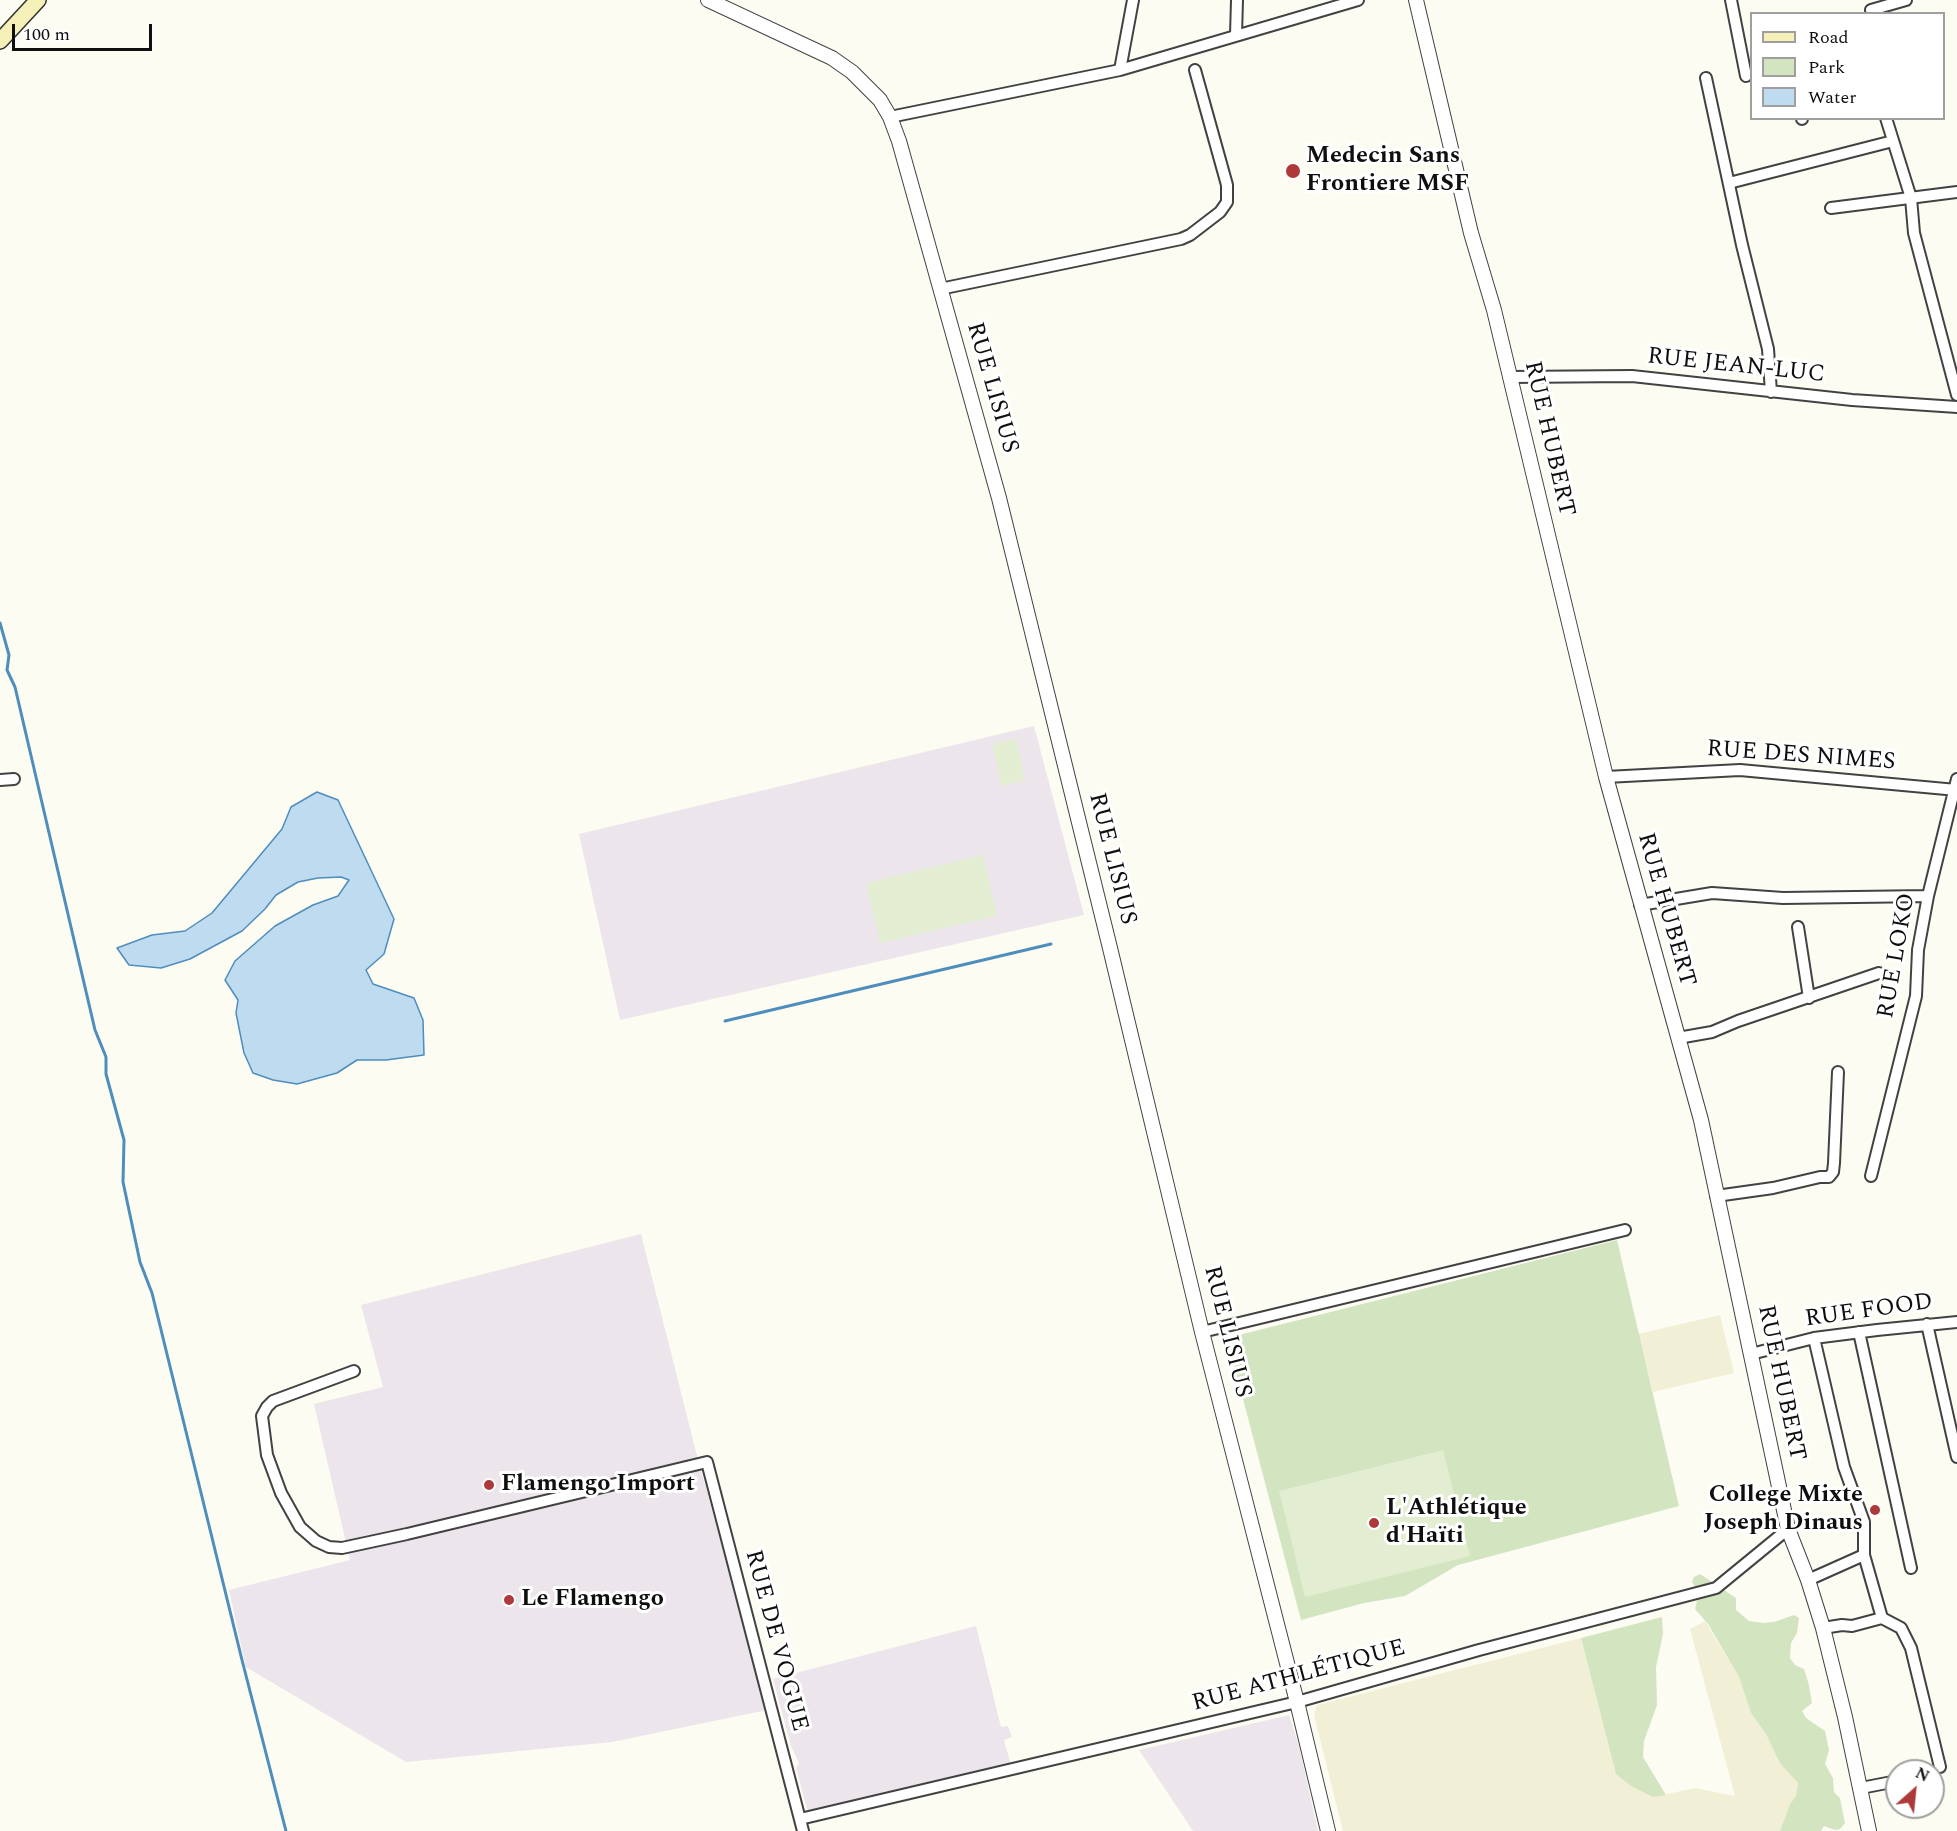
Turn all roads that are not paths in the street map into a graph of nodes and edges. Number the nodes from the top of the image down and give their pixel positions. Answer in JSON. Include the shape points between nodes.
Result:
{"nodes":[{"id":1,"x":38,"y":0,"type":"edge"},
{"id":2,"x":708,"y":0,"type":"edge"},
{"id":3,"x":1133,"y":0,"type":"edge"},
{"id":4,"x":1237,"y":0,"type":"edge"},
{"id":5,"x":1358,"y":0,"type":"edge"},
{"id":6,"x":1416,"y":0,"type":"edge"},
{"id":7,"x":1731,"y":0,"type":"edge"},
{"id":8,"x":1906,"y":0,"type":"edge"},
{"id":9,"x":1872,"y":10,"type":"dead end"},
{"id":10,"x":1236,"y":35,"type":"junction"},
{"id":11,"x":0,"y":41,"type":"edge"},
{"id":12,"x":1120,"y":70,"type":"junction"},
{"id":13,"x":1195,"y":70,"type":"dead end"},
{"id":14,"x":1746,"y":76,"type":"dead end"},
{"id":15,"x":1706,"y":78,"type":"dead end"},
{"id":16,"x":896,"y":116,"type":"junction"},
{"id":17,"x":1887,"y":120,"type":"edge"},
{"id":18,"x":1893,"y":141,"type":"junction"},
{"id":19,"x":1729,"y":183,"type":"junction"},
{"id":20,"x":1957,"y":192,"type":"edge"},
{"id":21,"x":1911,"y":198,"type":"junction"},
{"id":22,"x":1830,"y":208,"type":"dead end"},
{"id":23,"x":940,"y":289,"type":"junction"},
{"id":24,"x":1510,"y":377,"type":"junction"},
{"id":25,"x":1771,"y":392,"type":"junction"},
{"id":26,"x":1957,"y":395,"type":"edge"},
{"id":27,"x":1957,"y":407,"type":"edge"},
{"id":28,"x":1606,"y":777,"type":"junction"},
{"id":29,"x":14,"y":779,"type":"dead end"},
{"id":30,"x":0,"y":780,"type":"edge"},
{"id":31,"x":1956,"y":786,"type":"edge"},
{"id":32,"x":1928,"y":896,"type":"junction"},
{"id":33,"x":1640,"y":905,"type":"junction"},
{"id":34,"x":1798,"y":927,"type":"dead end"},
{"id":35,"x":1879,"y":972,"type":"dead end"},
{"id":36,"x":1809,"y":998,"type":"junction"},
{"id":37,"x":1678,"y":1038,"type":"junction"},
{"id":38,"x":1838,"y":1072,"type":"dead end"},
{"id":39,"x":1871,"y":1176,"type":"dead end"},
{"id":40,"x":1716,"y":1196,"type":"junction"},
{"id":41,"x":1625,"y":1230,"type":"dead end"},
{"id":42,"x":1957,"y":1322,"type":"edge"},
{"id":43,"x":1927,"y":1324,"type":"junction"},
{"id":44,"x":1202,"y":1332,"type":"junction"},
{"id":45,"x":1859,"y":1332,"type":"junction"},
{"id":46,"x":1814,"y":1338,"type":"junction"},
{"id":47,"x":1752,"y":1354,"type":"junction"},
{"id":48,"x":354,"y":1371,"type":"dead end"},
{"id":49,"x":1957,"y":1457,"type":"edge"},
{"id":50,"x":1788,"y":1529,"type":"junction"},
{"id":51,"x":1864,"y":1555,"type":"junction"},
{"id":52,"x":1911,"y":1569,"type":"dead end"},
{"id":53,"x":1808,"y":1580,"type":"junction"},
{"id":54,"x":1882,"y":1618,"type":"junction"},
{"id":55,"x":1823,"y":1628,"type":"junction"},
{"id":56,"x":1297,"y":1702,"type":"junction"},
{"id":57,"x":1938,"y":1759,"type":"edge"},
{"id":58,"x":1885,"y":1783,"type":"edge"},
{"id":59,"x":1861,"y":1788,"type":"junction"},
{"id":60,"x":800,"y":1819,"type":"junction"},
{"id":61,"x":803,"y":1831,"type":"edge"},
{"id":62,"x":1328,"y":1831,"type":"edge"},
{"id":63,"x":1869,"y":1831,"type":"edge"}],
"edges":[{"from":1,"to":11,"type":"main road"},
{"from":2,"to":16,"type":"street","name":"RUE LISIUS","via":[[832,58],[872,90]]},
{"from":3,"to":12,"type":"street"},
{"from":4,"to":10,"type":"street"},
{"from":5,"to":10,"type":"street"},
{"from":6,"to":24,"type":"street","name":"RUE HUBERT"},
{"from":7,"to":14,"type":"street"},
{"from":8,"to":9,"type":"street"},
{"from":10,"to":12,"type":"street"},
{"from":12,"to":16,"type":"street"},
{"from":13,"to":23,"type":"street","via":[[1227,185],[1227,202],[1220,212],[1181,239]]},
{"from":15,"to":19,"type":"street"},
{"from":16,"to":23,"type":"street","name":"RUE LISIUS","via":[[899,141]]},
{"from":17,"to":18,"type":"street"},
{"from":18,"to":19,"type":"street"},
{"from":18,"to":21,"type":"street"},
{"from":19,"to":25,"type":"street","via":[[1768,349]]},
{"from":20,"to":21,"type":"street"},
{"from":21,"to":22,"type":"street"},
{"from":21,"to":26,"type":"street","via":[[1914,233]]},
{"from":23,"to":44,"type":"street","name":"RUE LISIUS","via":[[999,498]]},
{"from":24,"to":25,"type":"street","name":"RUE JEAN-LUC","via":[[1632,376]]},
{"from":24,"to":28,"type":"street","name":"RUE HUBERT"},
{"from":25,"to":27,"type":"street","name":"RUE JEAN-LUC"},
{"from":28,"to":31,"type":"street","name":"RUE DES NIMES","via":[[1740,770]]},
{"from":28,"to":33,"type":"street","name":"RUE HUBERT"},
{"from":29,"to":30,"type":"street"},
{"from":31,"to":32,"type":"street","name":"RUE LOKO"},
{"from":32,"to":33,"type":"street","via":[[1783,898],[1712,893]]},
{"from":32,"to":39,"type":"street","name":"RUE LOKO","via":[[1918,950],[1916,996]]},
{"from":33,"to":37,"type":"street","name":"RUE HUBERT"},
{"from":34,"to":36,"type":"street"},
{"from":35,"to":36,"type":"street"},
{"from":36,"to":37,"type":"street","via":[[1712,1032]]},
{"from":37,"to":40,"type":"street","name":"RUE HUBERT","via":[[1701,1120]]},
{"from":38,"to":40,"type":"street","via":[[1834,1163],[1829,1177]]},
{"from":40,"to":47,"type":"street","name":"RUE HUBERT"},
{"from":41,"to":44,"type":"street"},
{"from":42,"to":43,"type":"street","name":"RUE FOOD"},
{"from":43,"to":45,"type":"street","name":"RUE FOOD"},
{"from":43,"to":49,"type":"street"},
{"from":44,"to":56,"type":"street","name":"RUE LISIUS"},
{"from":45,"to":46,"type":"street","name":"RUE FOOD"},
{"from":45,"to":52,"type":"street"},
{"from":46,"to":47,"type":"street","name":"RUE FOOD"},
{"from":46,"to":51,"type":"street","via":[[1844,1467],[1864,1522]]},
{"from":47,"to":50,"type":"street","name":"RUE HUBERT"},
{"from":48,"to":60,"type":"street","name":"RUE DE VOGUE","via":[[273,1401],[262,1416],[267,1455],[281,1493],[300,1527],[329,1546],[342,1548],[407,1534],[707,1462]]},
{"from":50,"to":53,"type":"street","name":"RUE HUBERT"},
{"from":50,"to":56,"type":"street","name":"RUE ATHLÉTIQUE","via":[[1716,1588]]},
{"from":51,"to":53,"type":"street"},
{"from":51,"to":54,"type":"street"},
{"from":53,"to":55,"type":"street","name":"RUE HUBERT"},
{"from":54,"to":55,"type":"street"},
{"from":54,"to":57,"type":"street","via":[[1901,1628],[1911,1648]]},
{"from":55,"to":59,"type":"street","name":"RUE HUBERT"},
{"from":56,"to":60,"type":"street","name":"RUE ATHLÉTIQUE"},
{"from":56,"to":62,"type":"street","name":"RUE LISIUS"},
{"from":58,"to":59,"type":"street"},
{"from":59,"to":63,"type":"street","name":"RUE HUBERT"},
{"from":60,"to":61,"type":"street","name":"RUE DE VOGUE"}]}
